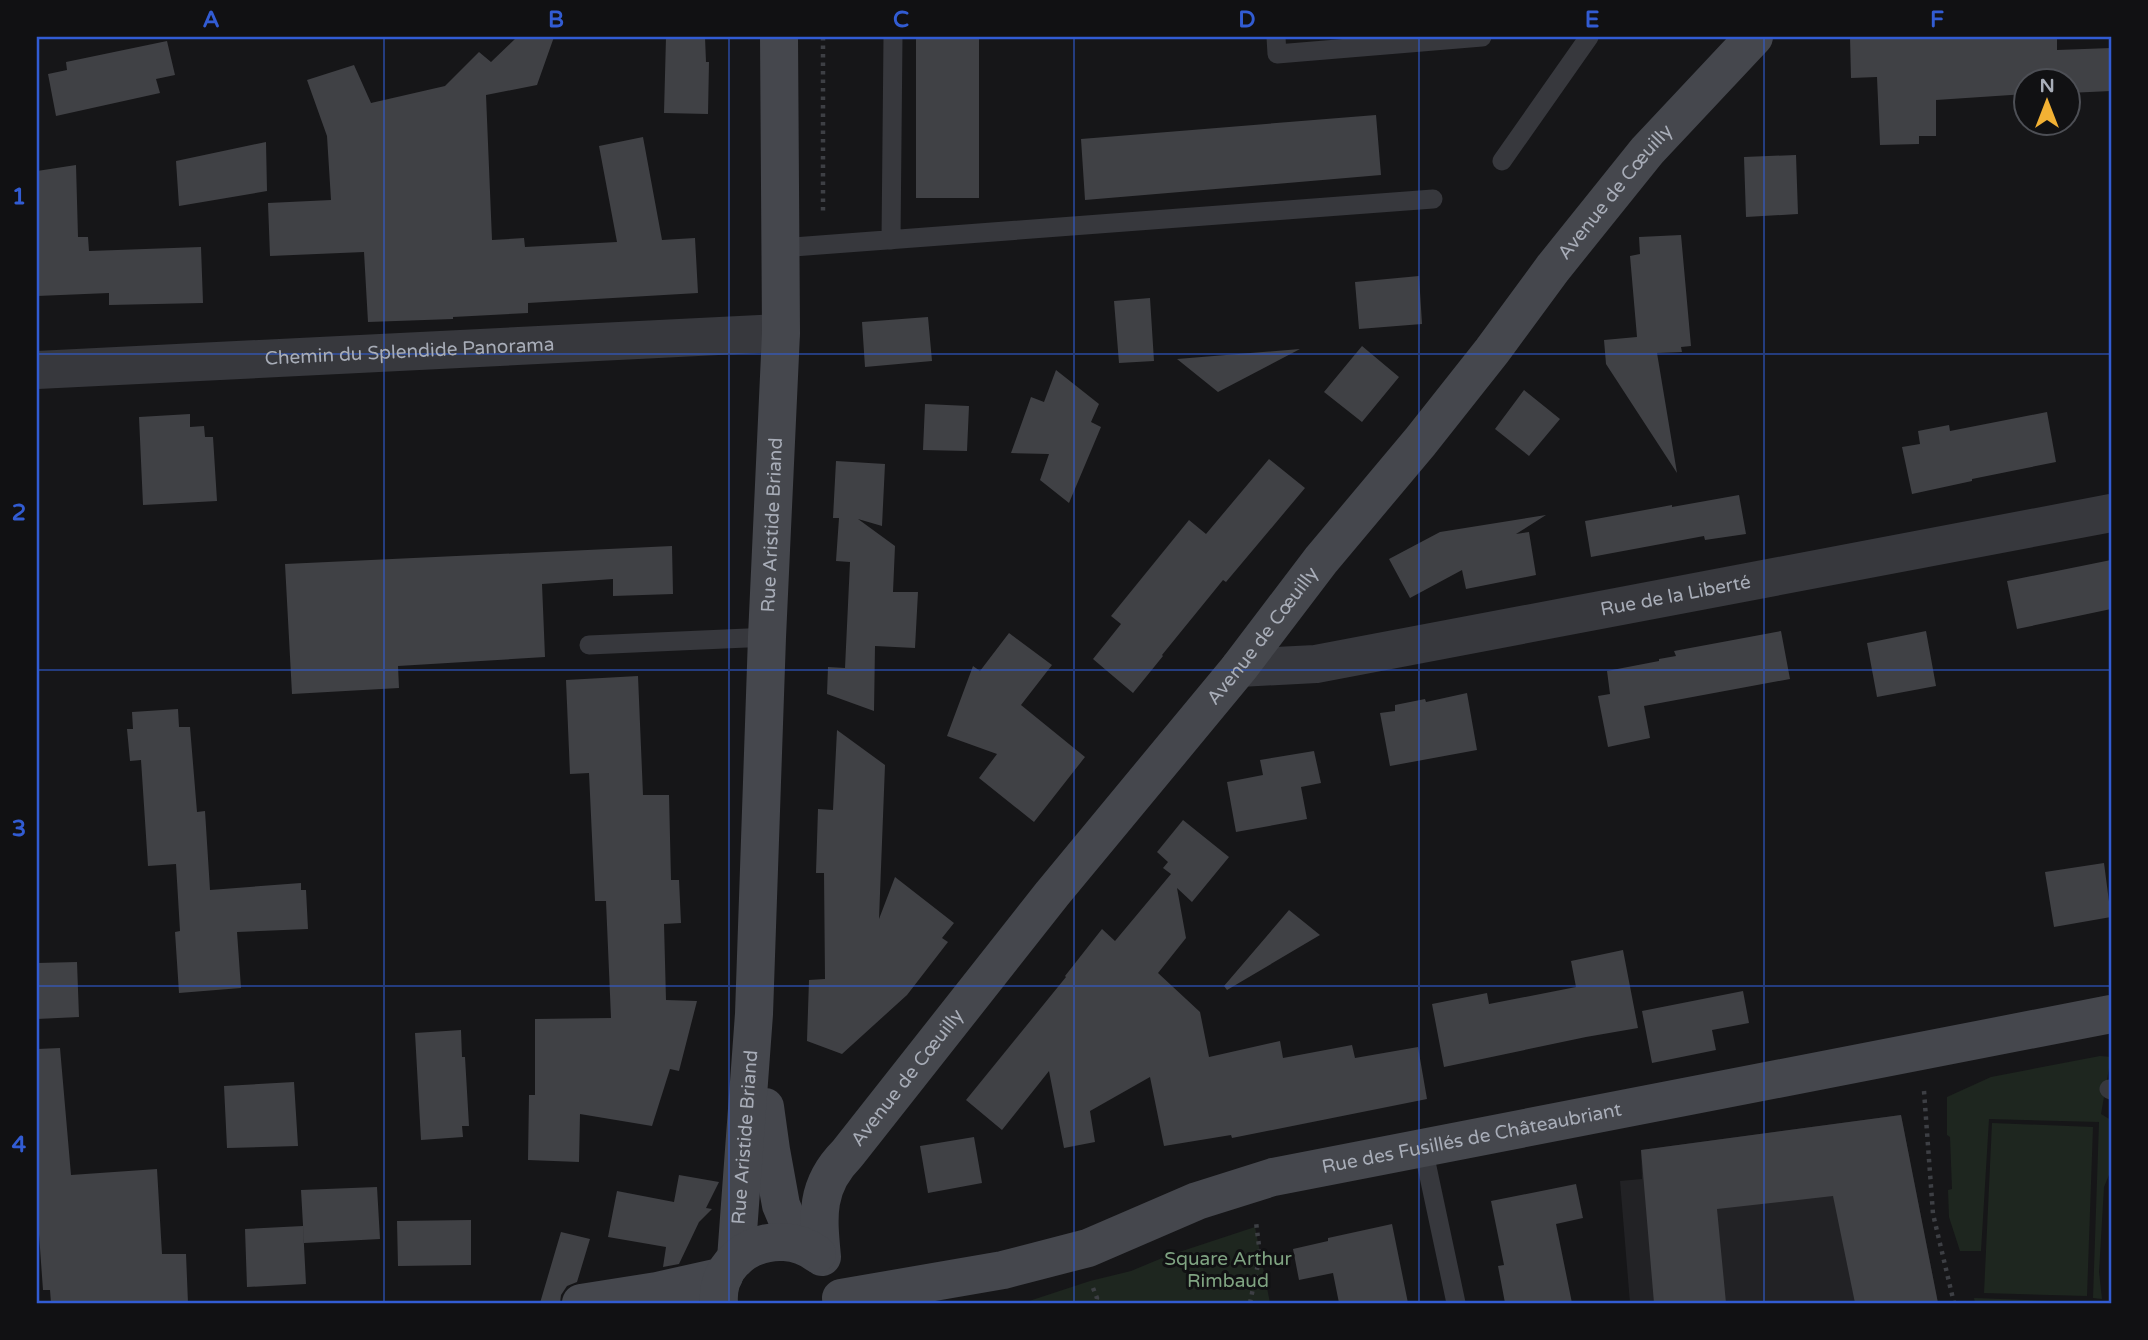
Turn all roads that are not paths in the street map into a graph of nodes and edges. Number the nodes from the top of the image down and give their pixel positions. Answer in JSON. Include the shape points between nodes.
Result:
{"nodes":[{"id":1,"x":779,"y":37,"type":"edge"},
{"id":2,"x":893,"y":37,"type":"edge"},
{"id":3,"x":1276,"y":37,"type":"edge"},
{"id":4,"x":1482,"y":37,"type":"edge"},
{"id":5,"x":1589,"y":37,"type":"edge"},
{"id":6,"x":1741,"y":41,"type":"edge"},
{"id":7,"x":1502,"y":161,"type":"dead end"},
{"id":8,"x":1433,"y":199,"type":"dead end"},
{"id":9,"x":891,"y":240,"type":"junction"},
{"id":10,"x":780,"y":248,"type":"junction"},
{"id":11,"x":781,"y":333,"type":"junction"},
{"id":12,"x":37,"y":370,"type":"edge"},
{"id":13,"x":2111,"y":513,"type":"edge"},
{"id":14,"x":767,"y":637,"type":"junction"},
{"id":15,"x":589,"y":645,"type":"dead end"},
{"id":16,"x":1239,"y":668,"type":"junction"},
{"id":17,"x":754,"y":1014,"type":"junction"},
{"id":18,"x":2111,"y":1014,"type":"edge"},
{"id":19,"x":1423,"y":1148,"type":"junction"},
{"id":20,"x":809,"y":1250,"type":"junction"},
{"id":21,"x":726,"y":1279,"type":"edge"},
{"id":22,"x":841,"y":1300,"type":"edge"},
{"id":23,"x":580,"y":1303,"type":"edge"},
{"id":24,"x":1456,"y":1303,"type":"edge"}],
"edges":[{"from":1,"to":10,"type":"street","name":"Rue Aristide Briand"},
{"from":2,"to":9,"type":"lane"},
{"from":3,"to":4,"type":"lane","via":[[1277,54]]},
{"from":5,"to":7,"type":"lane"},
{"from":6,"to":16,"type":"street","name":"Avenue de Cœuilly","via":[[1553,268]]},
{"from":8,"to":9,"type":"lane"},
{"from":9,"to":10,"type":"lane"},
{"from":10,"to":11,"type":"street","name":"Rue Aristide Briand"},
{"from":11,"to":12,"type":"street","name":"Chemin du Splendide Panorama"},
{"from":11,"to":14,"type":"street","name":"Rue Aristide Briand"},
{"from":13,"to":16,"type":"street","name":"Rue de la Liberté","via":[[1316,664]]},
{"from":14,"to":15,"type":"lane"},
{"from":14,"to":17,"type":"street","name":"Rue Aristide Briand"},
{"from":16,"to":20,"type":"street","name":"Avenue de Cœuilly","via":[[834,1168]]},
{"from":17,"to":20,"type":"street","name":"Rue Aristide Briand","via":[[781,1205]]},
{"from":17,"to":21,"type":"street","name":"Rue Aristide Briand"},
{"from":18,"to":19,"type":"street","name":"Rue des Fusillés de Châteaubriant"},
{"from":19,"to":22,"type":"street","name":"Rue des Fusillés de Châteaubriant","via":[[1251,1183],[1088,1248],[1003,1270]]},
{"from":19,"to":24,"type":"lane"},
{"from":20,"to":21,"type":"street","via":[[781,1241],[765,1243],[750,1249]]},
{"from":20,"to":22,"type":"street","name":"Rue Aristide Briand","via":[[835,1276]]},
{"from":21,"to":23,"type":"street"}]}
